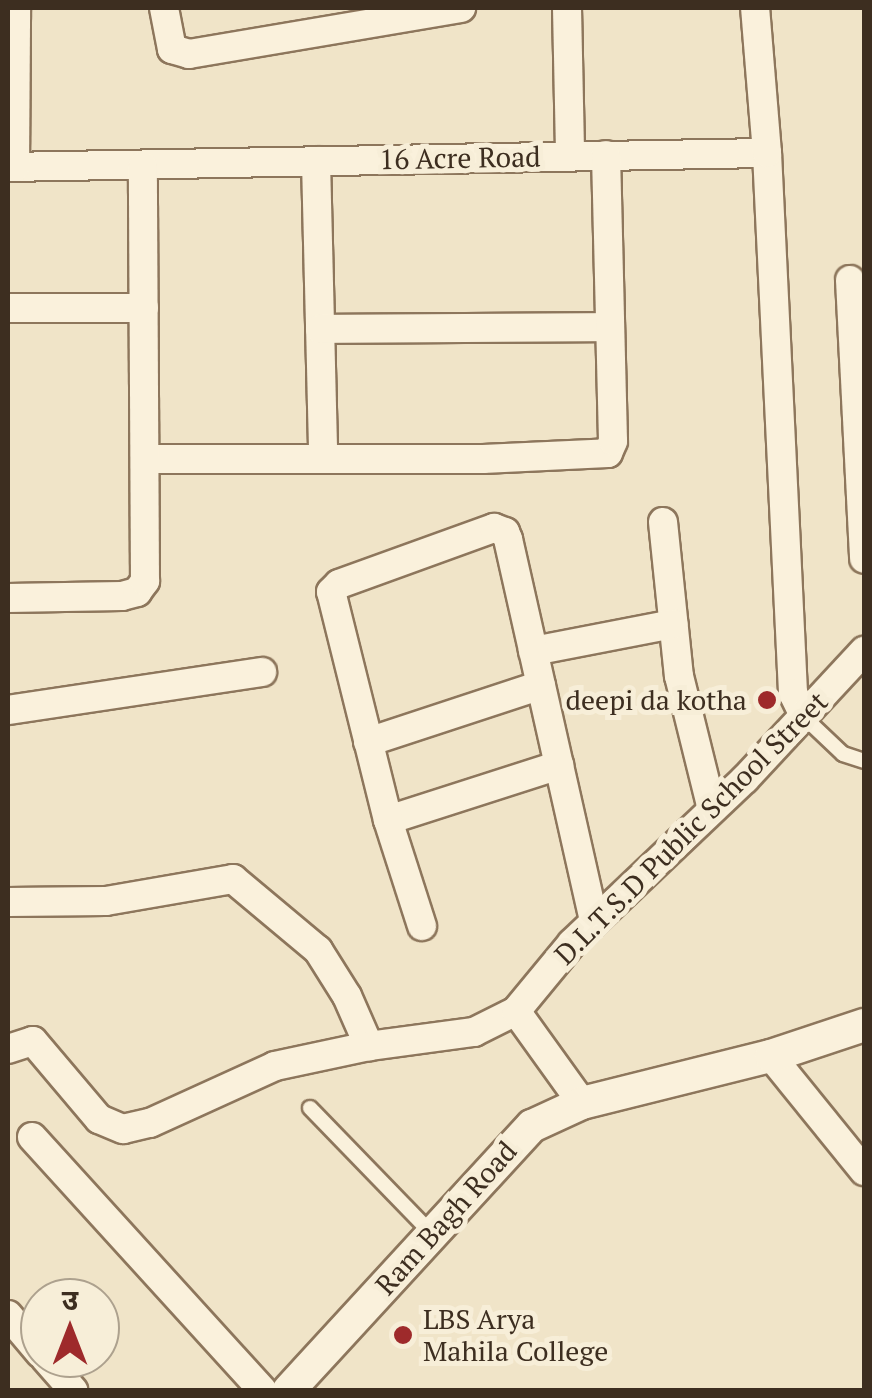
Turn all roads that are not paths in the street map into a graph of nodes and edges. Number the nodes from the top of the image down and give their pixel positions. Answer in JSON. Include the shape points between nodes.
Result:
{"nodes":[{"id":1,"x":16,"y":8,"type":"edge"},
{"id":2,"x":164,"y":8,"type":"edge"},
{"id":3,"x":461,"y":8,"type":"edge"},
{"id":4,"x":567,"y":8,"type":"edge"},
{"id":5,"x":755,"y":8,"type":"edge"},
{"id":6,"x":767,"y":153,"type":"junction"},
{"id":7,"x":606,"y":155,"type":"junction"},
{"id":8,"x":570,"y":156,"type":"junction"},
{"id":9,"x":316,"y":160,"type":"junction"},
{"id":10,"x":143,"y":166,"type":"junction"},
{"id":11,"x":11,"y":167,"type":"edge"},
{"id":12,"x":850,"y":280,"type":"dead end"},
{"id":13,"x":8,"y":308,"type":"edge"},
{"id":14,"x":144,"y":308,"type":"junction"},
{"id":15,"x":610,"y":326,"type":"junction"},
{"id":16,"x":320,"y":329,"type":"junction"},
{"id":17,"x":324,"y":455,"type":"junction"},
{"id":18,"x":146,"y":459,"type":"junction"},
{"id":19,"x":662,"y":522,"type":"dead end"},
{"id":20,"x":864,"y":559,"type":"edge"},
{"id":21,"x":8,"y":598,"type":"edge"},
{"id":22,"x":673,"y":624,"type":"junction"},
{"id":23,"x":864,"y":650,"type":"edge"},
{"id":24,"x":533,"y":651,"type":"junction"},
{"id":25,"x":262,"y":672,"type":"dead end"},
{"id":26,"x":540,"y":685,"type":"junction"},
{"id":27,"x":8,"y":710,"type":"edge"},
{"id":28,"x":805,"y":718,"type":"junction"},
{"id":29,"x":368,"y":742,"type":"junction"},
{"id":30,"x":864,"y":761,"type":"edge"},
{"id":31,"x":559,"y":765,"type":"junction"},
{"id":32,"x":712,"y":809,"type":"junction"},
{"id":33,"x":388,"y":820,"type":"junction"},
{"id":34,"x":8,"y":902,"type":"edge"},
{"id":35,"x":594,"y":920,"type":"junction"},
{"id":36,"x":422,"y":926,"type":"dead end"},
{"id":37,"x":516,"y":1011,"type":"junction"},
{"id":38,"x":864,"y":1026,"type":"edge"},
{"id":39,"x":369,"y":1046,"type":"junction"},
{"id":40,"x":8,"y":1050,"type":"edge"},
{"id":41,"x":772,"y":1056,"type":"junction"},
{"id":42,"x":582,"y":1104,"type":"junction"},
{"id":43,"x":310,"y":1108,"type":"dead end"},
{"id":44,"x":32,"y":1137,"type":"dead end"},
{"id":45,"x":864,"y":1171,"type":"edge"},
{"id":46,"x":431,"y":1233,"type":"junction"},
{"id":47,"x":262,"y":1390,"type":"edge"},
{"id":48,"x":289,"y":1390,"type":"edge"}],
"edges":[{"from":1,"to":11,"type":"street"},
{"from":2,"to":3,"type":"street","via":[[172,49],[189,54]]},
{"from":4,"to":8,"type":"street"},
{"from":5,"to":6,"type":"street"},
{"from":6,"to":7,"type":"street","name":"16 Acre Road"},
{"from":6,"to":28,"type":"street","via":[[793,693]]},
{"from":7,"to":8,"type":"street","name":"16 Acre Road"},
{"from":7,"to":15,"type":"street"},
{"from":8,"to":9,"type":"street","name":"16 Acre Road"},
{"from":9,"to":10,"type":"street","name":"16 Acre Road"},
{"from":9,"to":16,"type":"street"},
{"from":10,"to":11,"type":"street","name":"16 Acre Road"},
{"from":10,"to":14,"type":"street"},
{"from":12,"to":20,"type":"street"},
{"from":13,"to":14,"type":"street"},
{"from":14,"to":18,"type":"street"},
{"from":15,"to":16,"type":"street"},
{"from":15,"to":17,"type":"street","via":[[608,453],[483,459]]},
{"from":16,"to":17,"type":"street"},
{"from":17,"to":18,"type":"street"},
{"from":18,"to":21,"type":"street","via":[[148,564],[137,592]]},
{"from":19,"to":22,"type":"street"},
{"from":22,"to":24,"type":"street"},
{"from":22,"to":32,"type":"street","via":[[684,710]]},
{"from":23,"to":28,"type":"street","name":"D.L.T.S.D Public School Street"},
{"from":24,"to":26,"type":"street"},
{"from":24,"to":29,"type":"street","via":[[508,538],[500,529],[334,587]]},
{"from":25,"to":27,"type":"street"},
{"from":26,"to":29,"type":"street"},
{"from":26,"to":31,"type":"street"},
{"from":28,"to":30,"type":"lane","via":[[843,754]]},
{"from":28,"to":32,"type":"street","name":"D.L.T.S.D Public School Street"},
{"from":29,"to":33,"type":"street"},
{"from":31,"to":33,"type":"street"},
{"from":31,"to":35,"type":"street"},
{"from":32,"to":35,"type":"street","name":"D.L.T.S.D Public School Street"},
{"from":33,"to":36,"type":"street"},
{"from":34,"to":39,"type":"street","via":[[106,901],[233,880],[318,950]]},
{"from":35,"to":37,"type":"street","name":"D.L.T.S.D Public School Street"},
{"from":37,"to":39,"type":"street","via":[[474,1032]]},
{"from":37,"to":42,"type":"street"},
{"from":38,"to":41,"type":"street","name":"Ram Bagh Road"},
{"from":39,"to":40,"type":"street","via":[[276,1066],[139,1128],[123,1129],[98,1119],[33,1041]]},
{"from":41,"to":42,"type":"street","name":"Ram Bagh Road"},
{"from":41,"to":45,"type":"street"},
{"from":42,"to":46,"type":"street","name":"Ram Bagh Road","via":[[532,1126]]},
{"from":43,"to":46,"type":"lane"},
{"from":44,"to":47,"type":"street"},
{"from":46,"to":48,"type":"street","name":"Ram Bagh Road"}]}
